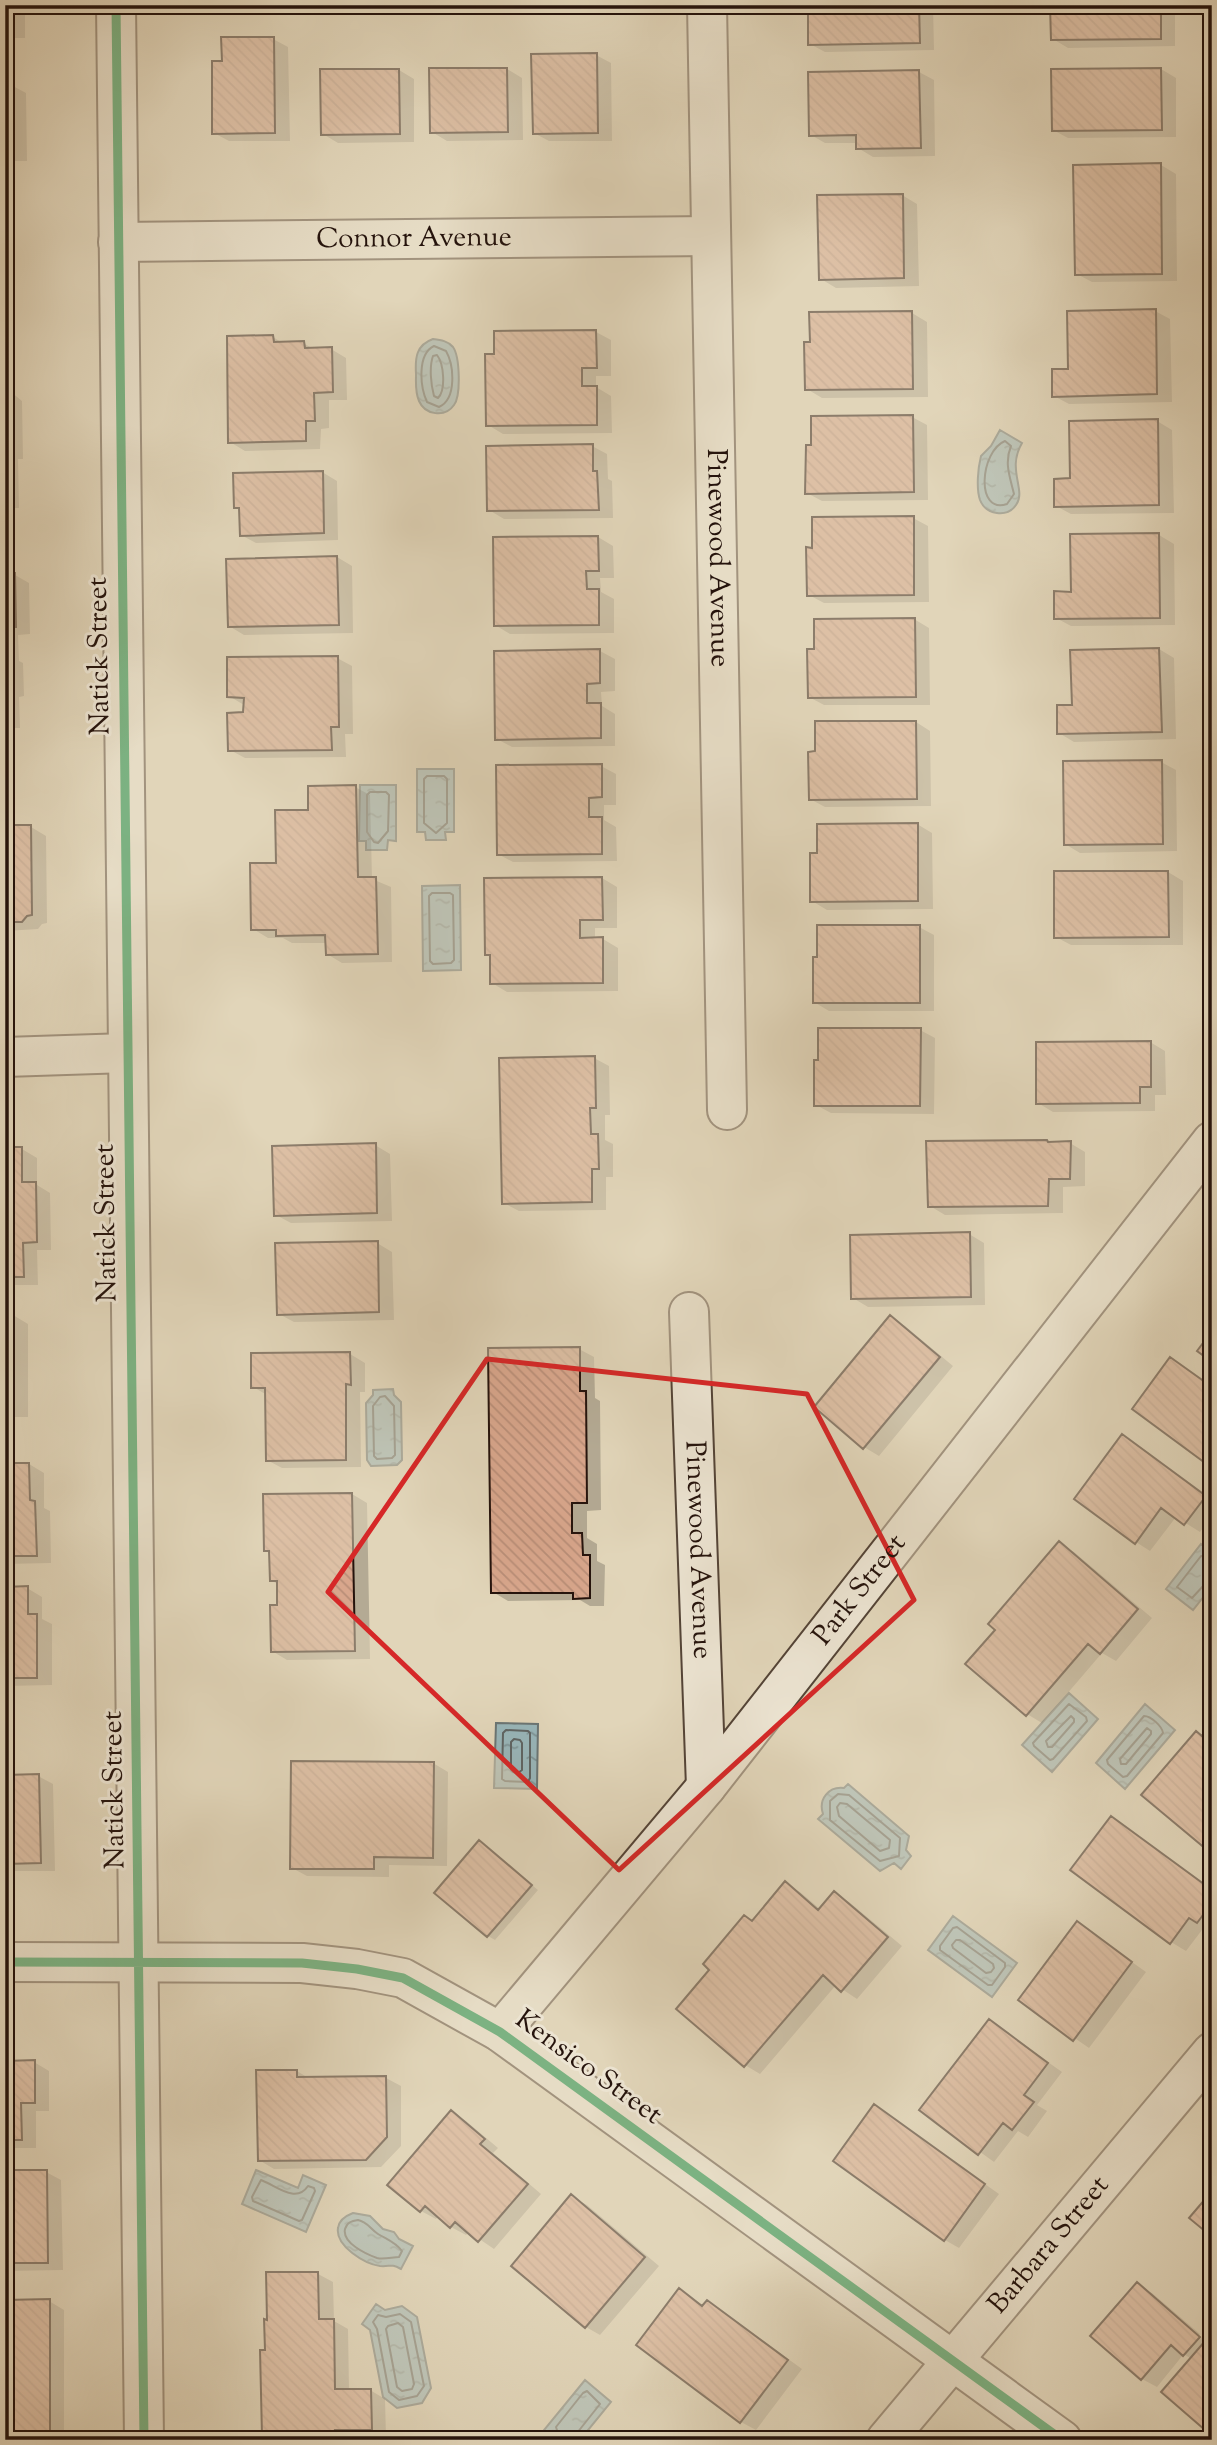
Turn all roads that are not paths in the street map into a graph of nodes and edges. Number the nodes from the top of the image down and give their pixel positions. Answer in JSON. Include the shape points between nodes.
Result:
{"nodes":[{"id":1,"x":116,"y":5,"type":"edge"},
{"id":2,"x":707,"y":5,"type":"edge"},
{"id":3,"x":710,"y":236,"type":"junction"},
{"id":4,"x":118,"y":242,"type":"junction"},
{"id":5,"x":127,"y":1053,"type":"junction"},
{"id":6,"x":5,"y":1057,"type":"edge"},
{"id":7,"x":727,"y":1110,"type":"dead end"},
{"id":8,"x":1212,"y":1142,"type":"edge"},
{"id":9,"x":689,"y":1312,"type":"dead end"},
{"id":10,"x":706,"y":1787,"type":"junction"},
{"id":11,"x":140,"y":1961,"type":"junction"},
{"id":12,"x":5,"y":1962,"type":"edge"},
{"id":13,"x":500,"y":2032,"type":"junction"},
{"id":14,"x":1212,"y":2052,"type":"edge"},
{"id":15,"x":953,"y":2360,"type":"junction"},
{"id":16,"x":144,"y":2440,"type":"edge"},
{"id":17,"x":886,"y":2440,"type":"edge"},
{"id":18,"x":1062,"y":2440,"type":"edge"}],
"edges":[{"from":1,"to":4,"type":"street","name":"Natick Street"},
{"from":2,"to":3,"type":"street","name":"Pinewood Avenue"},
{"from":3,"to":4,"type":"street","name":"Connor Avenue"},
{"from":3,"to":7,"type":"street","name":"Pinewood Avenue"},
{"from":4,"to":5,"type":"street","name":"Natick Street"},
{"from":5,"to":6,"type":"street"},
{"from":5,"to":11,"type":"street","name":"Natick Street"},
{"from":8,"to":10,"type":"street","name":"Park Street"},
{"from":9,"to":10,"type":"street","name":"Pinewood Avenue"},
{"from":10,"to":13,"type":"street","name":"Park Street"},
{"from":11,"to":12,"type":"street","name":"Kensico Street"},
{"from":11,"to":13,"type":"street","name":"Kensico Street","via":[[302,1963],[357,1969],[403,1979]]},
{"from":11,"to":16,"type":"street","name":"Natick Street"},
{"from":13,"to":15,"type":"street","name":"Kensico Street"},
{"from":14,"to":15,"type":"street","name":"Barbara Street"},
{"from":15,"to":17,"type":"street","name":"Barbara Street"},
{"from":15,"to":18,"type":"street","name":"Kensico Street"}]}
